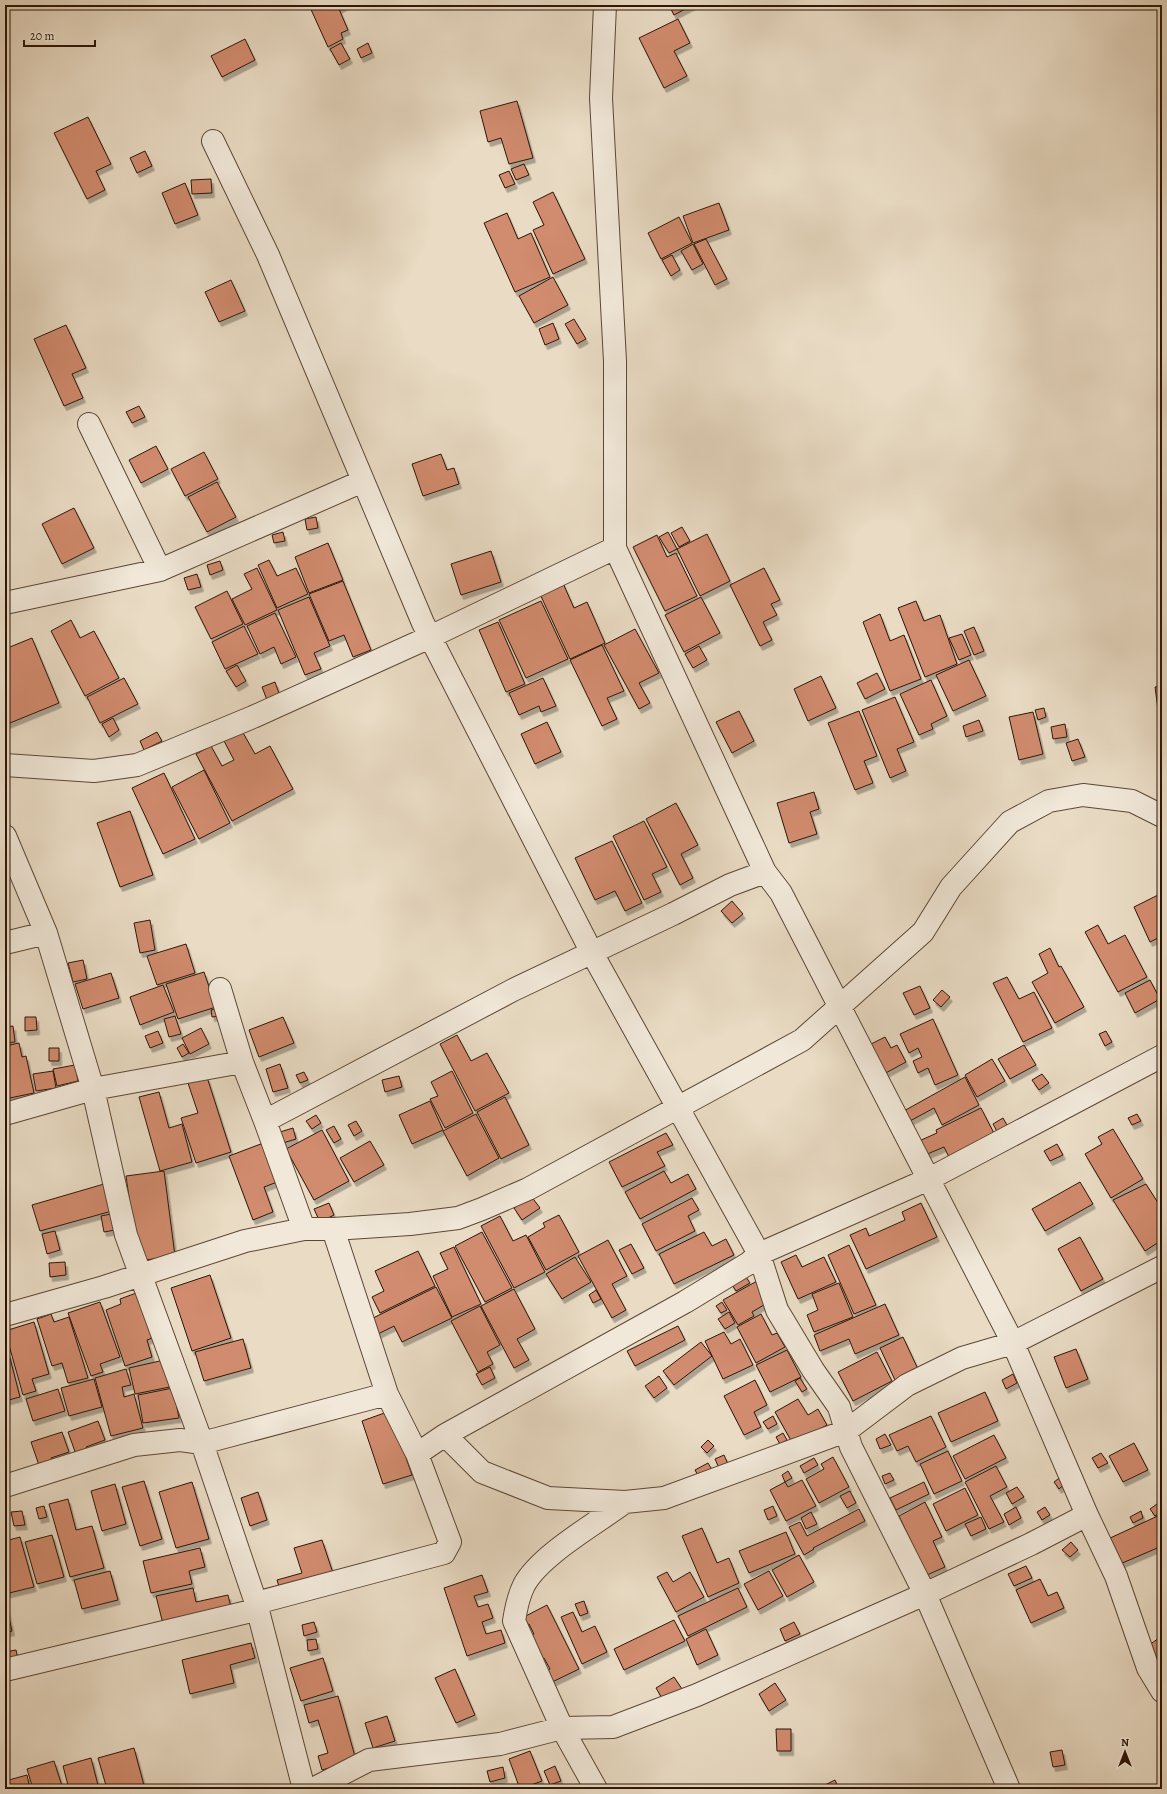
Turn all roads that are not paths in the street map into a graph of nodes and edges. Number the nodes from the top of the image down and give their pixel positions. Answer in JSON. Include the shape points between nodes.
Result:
{"nodes":[{"id":1,"x":605,"y":5,"type":"edge"},
{"id":2,"x":213,"y":141,"type":"dead end"},
{"id":3,"x":89,"y":424,"type":"dead end"},
{"id":4,"x":363,"y":481,"type":"junction"},
{"id":5,"x":615,"y":548,"type":"junction"},
{"id":6,"x":160,"y":570,"type":"junction"},
{"id":7,"x":5,"y":603,"type":"edge"},
{"id":8,"x":430,"y":637,"type":"junction"},
{"id":9,"x":5,"y":765,"type":"edge"},
{"id":10,"x":1162,"y":816,"type":"edge"},
{"id":11,"x":5,"y":836,"type":"edge"},
{"id":12,"x":765,"y":872,"type":"junction"},
{"id":13,"x":46,"y":933,"type":"junction"},
{"id":14,"x":5,"y":943,"type":"edge"},
{"id":15,"x":592,"y":953,"type":"junction"},
{"id":16,"x":220,"y":989,"type":"dead end"},
{"id":17,"x":838,"y":1006,"type":"junction"},
{"id":18,"x":1162,"y":1056,"type":"edge"},
{"id":19,"x":242,"y":1062,"type":"junction"},
{"id":20,"x":93,"y":1089,"type":"junction"},
{"id":21,"x":678,"y":1107,"type":"junction"},
{"id":22,"x":5,"y":1114,"type":"edge"},
{"id":23,"x":265,"y":1121,"type":"junction"},
{"id":24,"x":929,"y":1179,"type":"junction"},
{"id":25,"x":304,"y":1229,"type":"junction"},
{"id":26,"x":333,"y":1229,"type":"junction"},
{"id":27,"x":759,"y":1254,"type":"junction"},
{"id":28,"x":1162,"y":1267,"type":"edge"},
{"id":29,"x":142,"y":1275,"type":"junction"},
{"id":30,"x":5,"y":1315,"type":"edge"},
{"id":31,"x":1014,"y":1343,"type":"junction"},
{"id":32,"x":387,"y":1394,"type":"junction"},
{"id":33,"x":846,"y":1431,"type":"junction"},
{"id":34,"x":444,"y":1435,"type":"junction"},
{"id":35,"x":202,"y":1444,"type":"junction"},
{"id":36,"x":417,"y":1454,"type":"junction"},
{"id":37,"x":5,"y":1486,"type":"edge"},
{"id":38,"x":626,"y":1502,"type":"junction"},
{"id":39,"x":1087,"y":1515,"type":"junction"},
{"id":40,"x":925,"y":1594,"type":"junction"},
{"id":41,"x":256,"y":1606,"type":"junction"},
{"id":42,"x":5,"y":1670,"type":"edge"},
{"id":43,"x":1162,"y":1691,"type":"edge"},
{"id":44,"x":562,"y":1728,"type":"junction"},
{"id":45,"x":304,"y":1789,"type":"edge"},
{"id":46,"x":313,"y":1789,"type":"edge"},
{"id":47,"x":596,"y":1789,"type":"edge"},
{"id":48,"x":1009,"y":1789,"type":"edge"}],
"edges":[{"from":1,"to":5,"type":"street","via":[[601,98],[615,361]]},
{"from":2,"to":4,"type":"street","via":[[268,255]]},
{"from":3,"to":6,"type":"street"},
{"from":4,"to":6,"type":"street"},
{"from":4,"to":8,"type":"street"},
{"from":5,"to":8,"type":"street"},
{"from":5,"to":12,"type":"street"},
{"from":6,"to":7,"type":"street"},
{"from":8,"to":9,"type":"street","via":[[252,717],[137,765],[94,771]]},
{"from":8,"to":15,"type":"street"},
{"from":10,"to":17,"type":"street","via":[[1132,801],[1083,795],[1049,801],[1010,822],[951,887],[923,932]]},
{"from":11,"to":13,"type":"street"},
{"from":12,"to":15,"type":"street","via":[[730,885]]},
{"from":12,"to":17,"type":"street","via":[[781,893]]},
{"from":13,"to":14,"type":"street"},
{"from":13,"to":20,"type":"street"},
{"from":15,"to":21,"type":"street"},
{"from":15,"to":23,"type":"street","via":[[513,990]]},
{"from":16,"to":19,"type":"street"},
{"from":17,"to":21,"type":"street","via":[[802,1040]]},
{"from":17,"to":24,"type":"street"},
{"from":18,"to":24,"type":"street"},
{"from":19,"to":20,"type":"street"},
{"from":19,"to":23,"type":"street"},
{"from":20,"to":22,"type":"street"},
{"from":20,"to":29,"type":"street","via":[[126,1235]]},
{"from":21,"to":26,"type":"street","via":[[528,1189],[458,1218]]},
{"from":21,"to":27,"type":"street"},
{"from":23,"to":25,"type":"street"},
{"from":24,"to":27,"type":"street"},
{"from":24,"to":31,"type":"street"},
{"from":25,"to":26,"type":"street"},
{"from":25,"to":29,"type":"street","via":[[245,1241]]},
{"from":26,"to":32,"type":"street"},
{"from":27,"to":33,"type":"street","via":[[777,1310],[839,1407]]},
{"from":27,"to":34,"type":"street","via":[[749,1263],[685,1302]]},
{"from":28,"to":31,"type":"street"},
{"from":29,"to":30,"type":"street"},
{"from":29,"to":35,"type":"street"},
{"from":31,"to":33,"type":"street","via":[[962,1358],[907,1385]]},
{"from":31,"to":39,"type":"street"},
{"from":32,"to":35,"type":"street"},
{"from":32,"to":36,"type":"street"},
{"from":33,"to":38,"type":"street","via":[[664,1498]]},
{"from":33,"to":40,"type":"street","via":[[851,1447]]},
{"from":34,"to":36,"type":"street"},
{"from":34,"to":38,"type":"street","via":[[482,1472],[548,1498]]},
{"from":35,"to":37,"type":"street","via":[[180,1440],[134,1445]]},
{"from":35,"to":41,"type":"street"},
{"from":36,"to":41,"type":"street","via":[[450,1542],[444,1553]]},
{"from":38,"to":44,"type":"street","via":[[544,1559],[525,1584],[516,1604],[514,1621]]},
{"from":39,"to":40,"type":"street"},
{"from":39,"to":43,"type":"street","via":[[1116,1576],[1148,1668]]},
{"from":40,"to":44,"type":"street","via":[[697,1695],[613,1727]]},
{"from":40,"to":48,"type":"street"},
{"from":41,"to":42,"type":"street"},
{"from":41,"to":45,"type":"street"},
{"from":44,"to":46,"type":"street","via":[[500,1744],[369,1760]]},
{"from":44,"to":47,"type":"street"}]}
